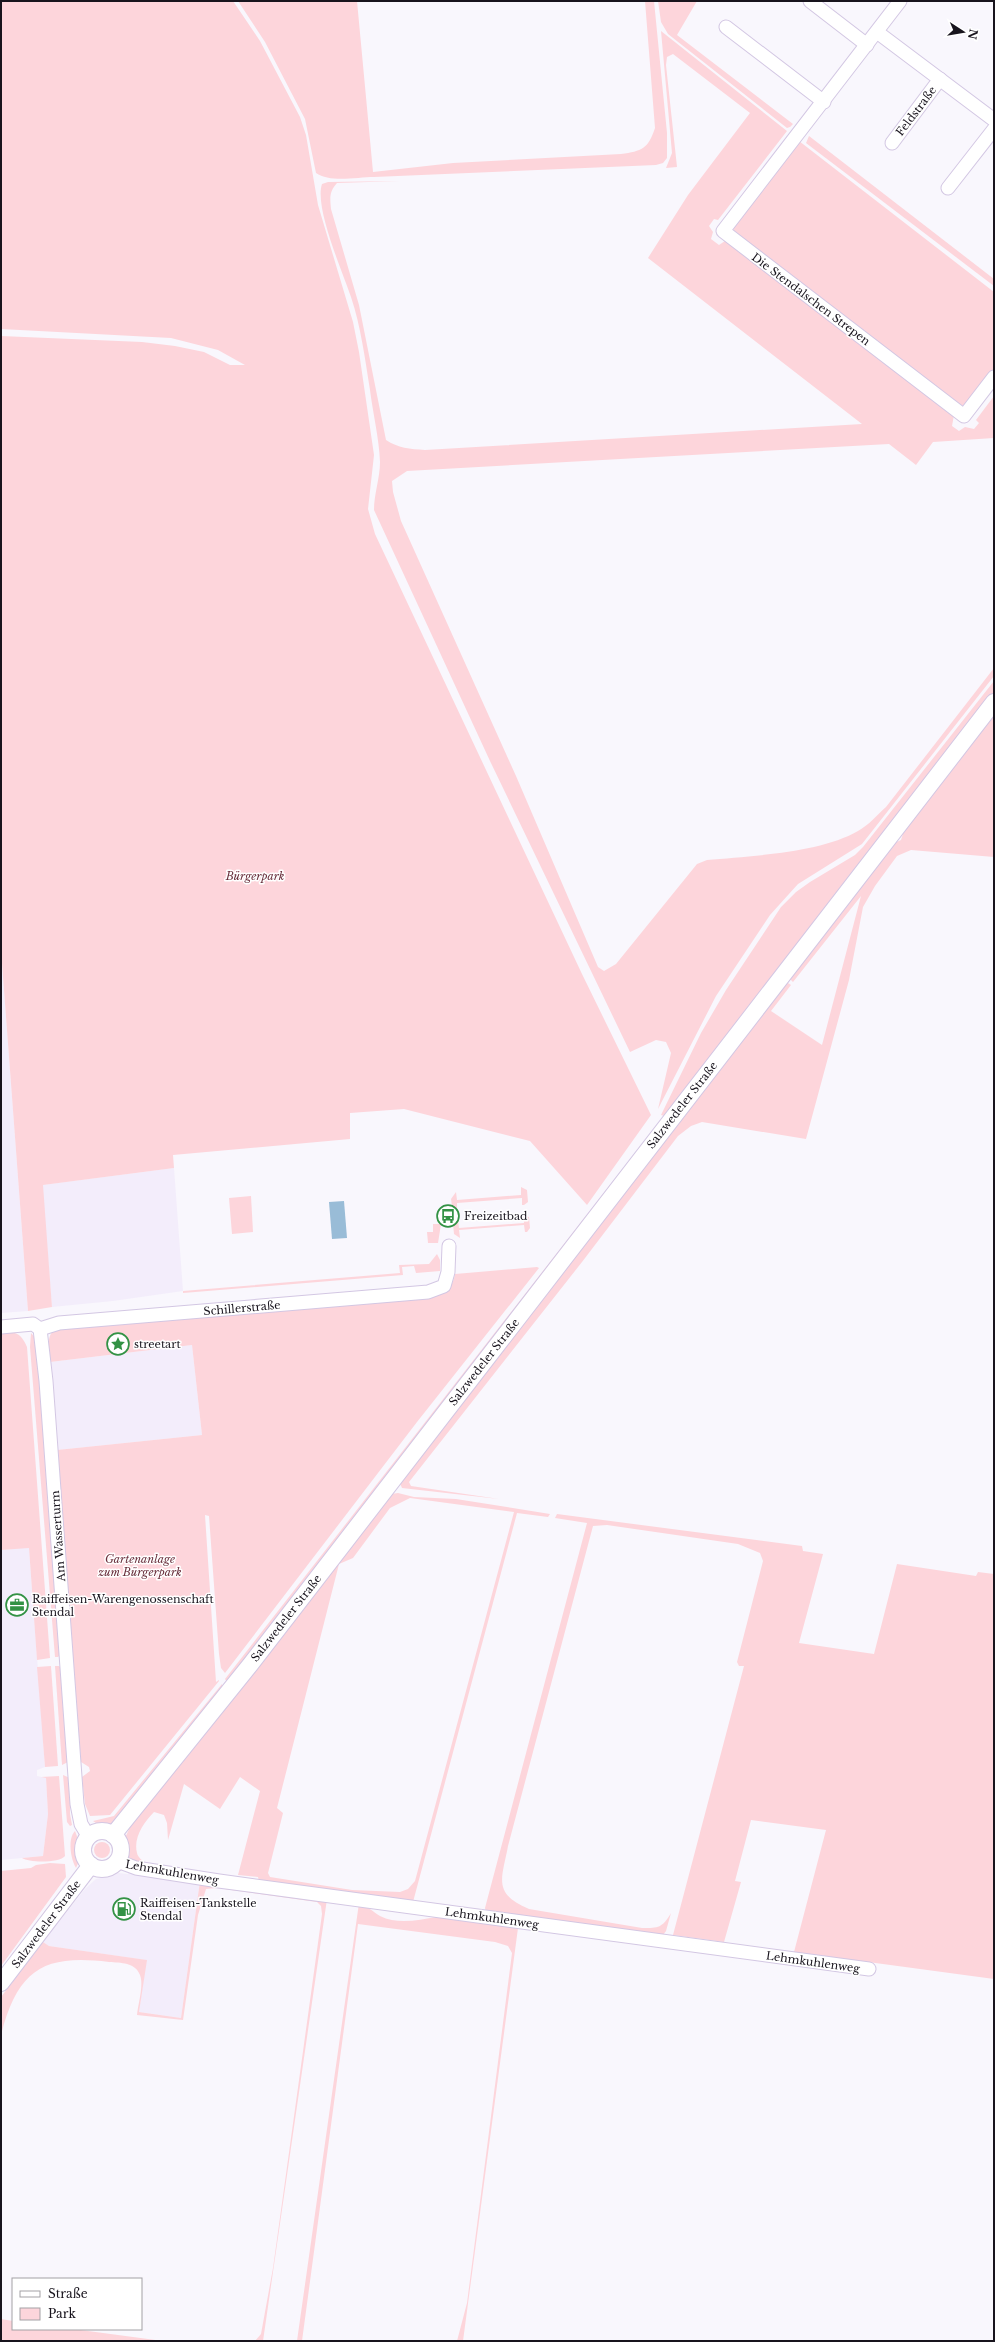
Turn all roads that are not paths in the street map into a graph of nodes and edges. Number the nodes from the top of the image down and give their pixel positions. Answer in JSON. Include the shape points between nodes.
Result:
{"nodes":[{"id":1,"x":810,"y":1,"type":"edge"},
{"id":2,"x":900,"y":1,"type":"edge"},
{"id":3,"x":726,"y":28,"type":"dead end"},
{"id":4,"x":876,"y":32,"type":"junction"},
{"id":5,"x":867,"y":45,"type":"junction"},
{"id":6,"x":940,"y":79,"type":"junction"},
{"id":7,"x":824,"y":102,"type":"junction"},
{"id":8,"x":994,"y":120,"type":"edge"},
{"id":9,"x":994,"y":129,"type":"edge"},
{"id":10,"x":892,"y":143,"type":"dead end"},
{"id":11,"x":948,"y":188,"type":"dead end"},
{"id":12,"x":994,"y":377,"type":"edge"},
{"id":13,"x":994,"y":702,"type":"edge"},
{"id":14,"x":449,"y":1246,"type":"dead end"},
{"id":15,"x":1,"y":1327,"type":"edge"},
{"id":16,"x":40,"y":1329,"type":"junction"},
{"id":17,"x":113,"y":1835,"type":"junction"},
{"id":18,"x":89,"y":1837,"type":"junction"},
{"id":19,"x":117,"y":1861,"type":"junction"},
{"id":20,"x":91,"y":1865,"type":"junction"},
{"id":21,"x":869,"y":1969,"type":"dead end"},
{"id":22,"x":1,"y":1983,"type":"edge"}],
"edges":[{"from":1,"to":5,"type":"street"},
{"from":2,"to":4,"type":"street"},
{"from":3,"to":7,"type":"street"},
{"from":4,"to":5,"type":"street"},
{"from":4,"to":6,"type":"street","name":"Feldstraße"},
{"from":5,"to":7,"type":"street"},
{"from":6,"to":8,"type":"street","name":"Feldstraße"},
{"from":6,"to":10,"type":"street","name":"Feldstraße"},
{"from":7,"to":12,"type":"street","name":"Die Stendalschen Strepen","via":[[723,231],[964,416]]},
{"from":9,"to":11,"type":"street"},
{"from":13,"to":17,"type":"main road","name":"Salzwedeler Straße","via":[[250,1665]]},
{"from":14,"to":16,"type":"street","name":"Schillerstraße","via":[[447,1281],[444,1286],[428,1292],[59,1323]]},
{"from":15,"to":16,"type":"street","name":"Schillerstraße","via":[[33,1324]]},
{"from":16,"to":18,"type":"street","name":"Am Wasserturm","via":[[77,1804],[82,1824]]},
{"from":17,"to":18,"type":"main road","via":[[100,1831]]},
{"from":17,"to":19,"type":"main road","via":[[120,1847]]},
{"from":18,"to":20,"type":"main road","via":[[83,1849],[85,1858]]},
{"from":19,"to":20,"type":"main road","via":[[107,1868],[98,1869]]},
{"from":19,"to":21,"type":"street","name":"Lehmkuhlenweg","via":[[136,1868],[219,1881]]},
{"from":20,"to":22,"type":"main road","name":"Salzwedeler Straße"}]}
